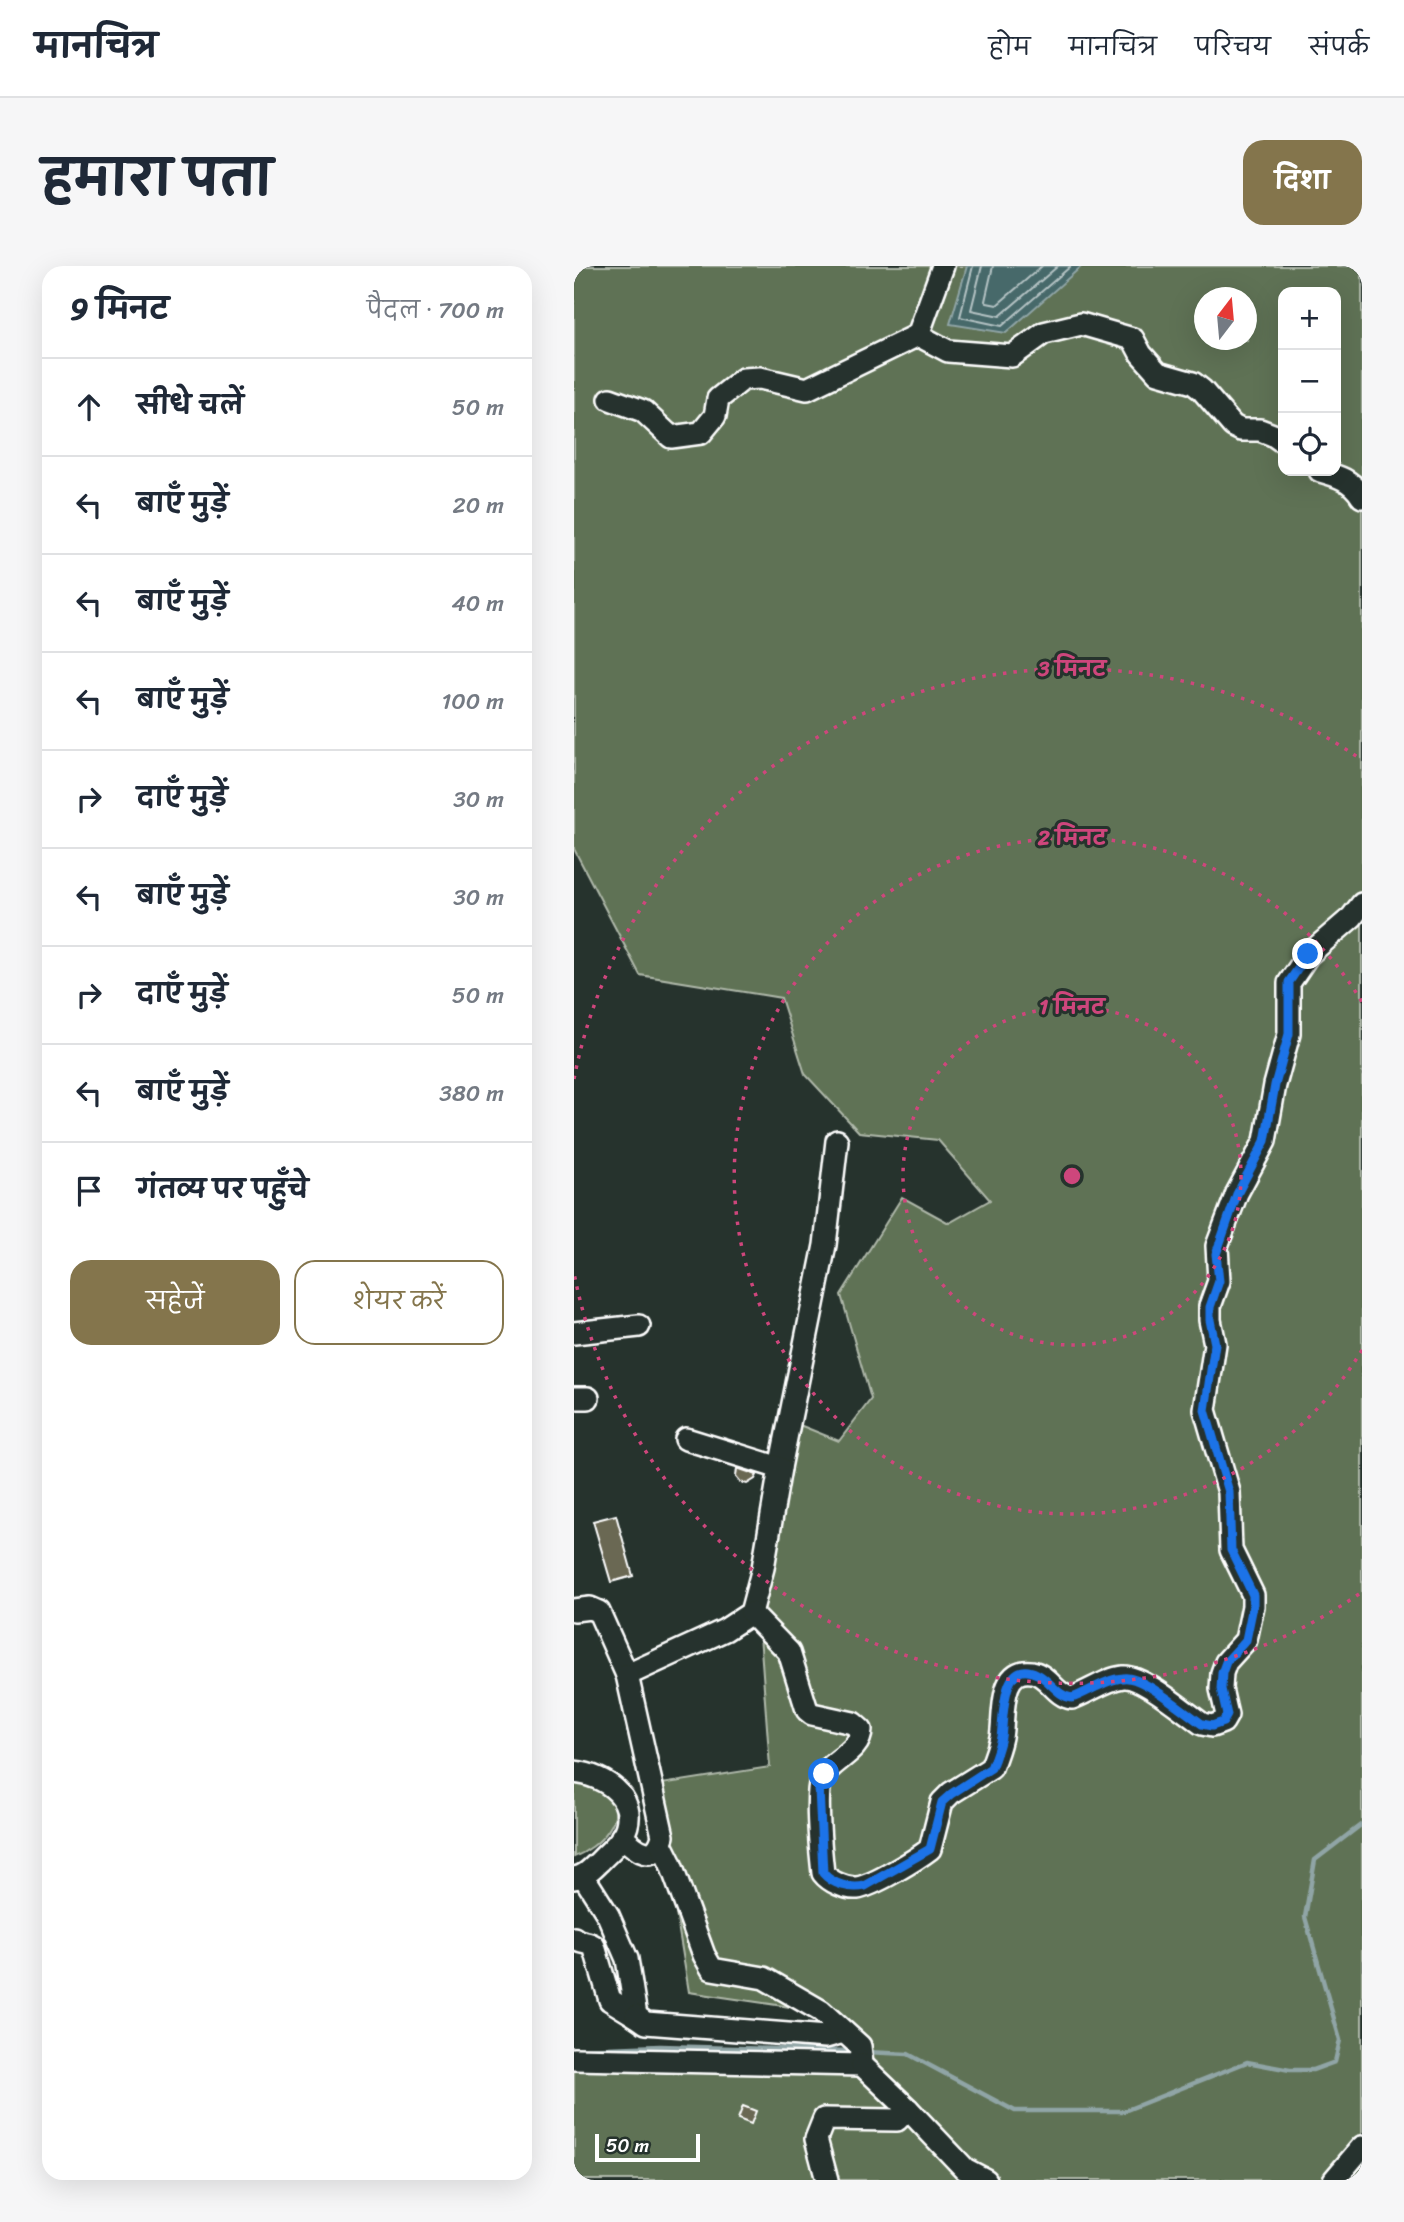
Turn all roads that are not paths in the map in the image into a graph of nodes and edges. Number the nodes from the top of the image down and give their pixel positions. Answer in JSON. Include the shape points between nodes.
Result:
{"nodes":[{"id":1,"x":943,"y":266,"type":"edge"},
{"id":2,"x":918,"y":335,"type":"junction"},
{"id":3,"x":610,"y":399,"type":"dead end"},
{"id":4,"x":1278,"y":438,"type":"edge"},
{"id":5,"x":1336,"y":476,"type":"edge"},
{"id":6,"x":1362,"y":498,"type":"edge"},
{"id":7,"x":1362,"y":904,"type":"edge"},
{"id":8,"x":837,"y":1141,"type":"dead end"},
{"id":9,"x":639,"y":1326,"type":"dead end"},
{"id":10,"x":574,"y":1333,"type":"edge"},
{"id":11,"x":686,"y":1440,"type":"dead end"},
{"id":12,"x":780,"y":1468,"type":"junction"},
{"id":13,"x":574,"y":1610,"type":"edge"},
{"id":14,"x":751,"y":1613,"type":"junction"},
{"id":15,"x":627,"y":1675,"type":"junction"},
{"id":16,"x":574,"y":1772,"type":"edge"},
{"id":17,"x":622,"y":1836,"type":"junction"},
{"id":18,"x":661,"y":1844,"type":"junction"},
{"id":19,"x":579,"y":1877,"type":"edge"},
{"id":20,"x":574,"y":1938,"type":"edge"},
{"id":21,"x":636,"y":2016,"type":"junction"},
{"id":22,"x":844,"y":2032,"type":"junction"},
{"id":23,"x":574,"y":2059,"type":"edge"},
{"id":24,"x":862,"y":2065,"type":"junction"},
{"id":25,"x":908,"y":2109,"type":"junction"},
{"id":26,"x":1362,"y":2147,"type":"edge"},
{"id":27,"x":827,"y":2180,"type":"edge"},
{"id":28,"x":986,"y":2180,"type":"edge"},
{"id":29,"x":1334,"y":2180,"type":"edge"}],
"edges":[{"from":1,"to":2,"type":"street"},
{"from":2,"to":3,"type":"street","via":[[807,389],[760,377],[743,379],[718,399],[715,416],[701,433],[671,437],[643,411]]},
{"from":2,"to":4,"type":"street","via":[[948,351],[1012,356],[1044,333],[1081,324],[1131,338],[1158,373],[1193,383],[1233,426]]},
{"from":5,"to":6,"type":"street","via":[[1357,488]]},
{"from":7,"to":14,"type":"street","via":[[1308,954],[1289,982],[1289,1034],[1265,1141],[1217,1246],[1219,1281],[1210,1307],[1215,1344],[1205,1410],[1229,1492],[1231,1550],[1253,1595],[1246,1640],[1222,1673],[1227,1715],[1223,1722],[1202,1724],[1129,1677],[1072,1698],[1038,1674],[1021,1673],[1006,1690],[1001,1737],[991,1768],[942,1802],[930,1849],[865,1886],[850,1888],[823,1873],[819,1789],[824,1774],[858,1742],[861,1730],[857,1724],[807,1710],[789,1652]]},
{"from":8,"to":12,"type":"street","via":[[825,1245]]},
{"from":9,"to":10,"type":"street"},
{"from":11,"to":12,"type":"street"},
{"from":12,"to":14,"type":"street"},
{"from":13,"to":15,"type":"street","via":[[599,1612]]},
{"from":14,"to":15,"type":"street","via":[[725,1630]]},
{"from":15,"to":18,"type":"street","via":[[663,1836]]},
{"from":16,"to":17,"type":"street","via":[[605,1780],[623,1799],[627,1817]]},
{"from":17,"to":18,"type":"street","via":[[640,1852],[652,1852]]},
{"from":17,"to":19,"type":"street"},
{"from":18,"to":22,"type":"street","via":[[712,1969],[764,1978],[821,2011]]},
{"from":19,"to":21,"type":"street","via":[[608,1915],[627,1959]]},
{"from":20,"to":21,"type":"street","via":[[594,1946],[610,2000]]},
{"from":21,"to":22,"type":"street","via":[[646,2023],[826,2036]]},
{"from":22,"to":24,"type":"street","via":[[860,2046]]},
{"from":23,"to":24,"type":"street"},
{"from":24,"to":25,"type":"street"},
{"from":25,"to":27,"type":"street","via":[[897,2120],[824,2119],[816,2139]]},
{"from":25,"to":28,"type":"street","via":[[965,2169]]},
{"from":26,"to":29,"type":"street"}]}
